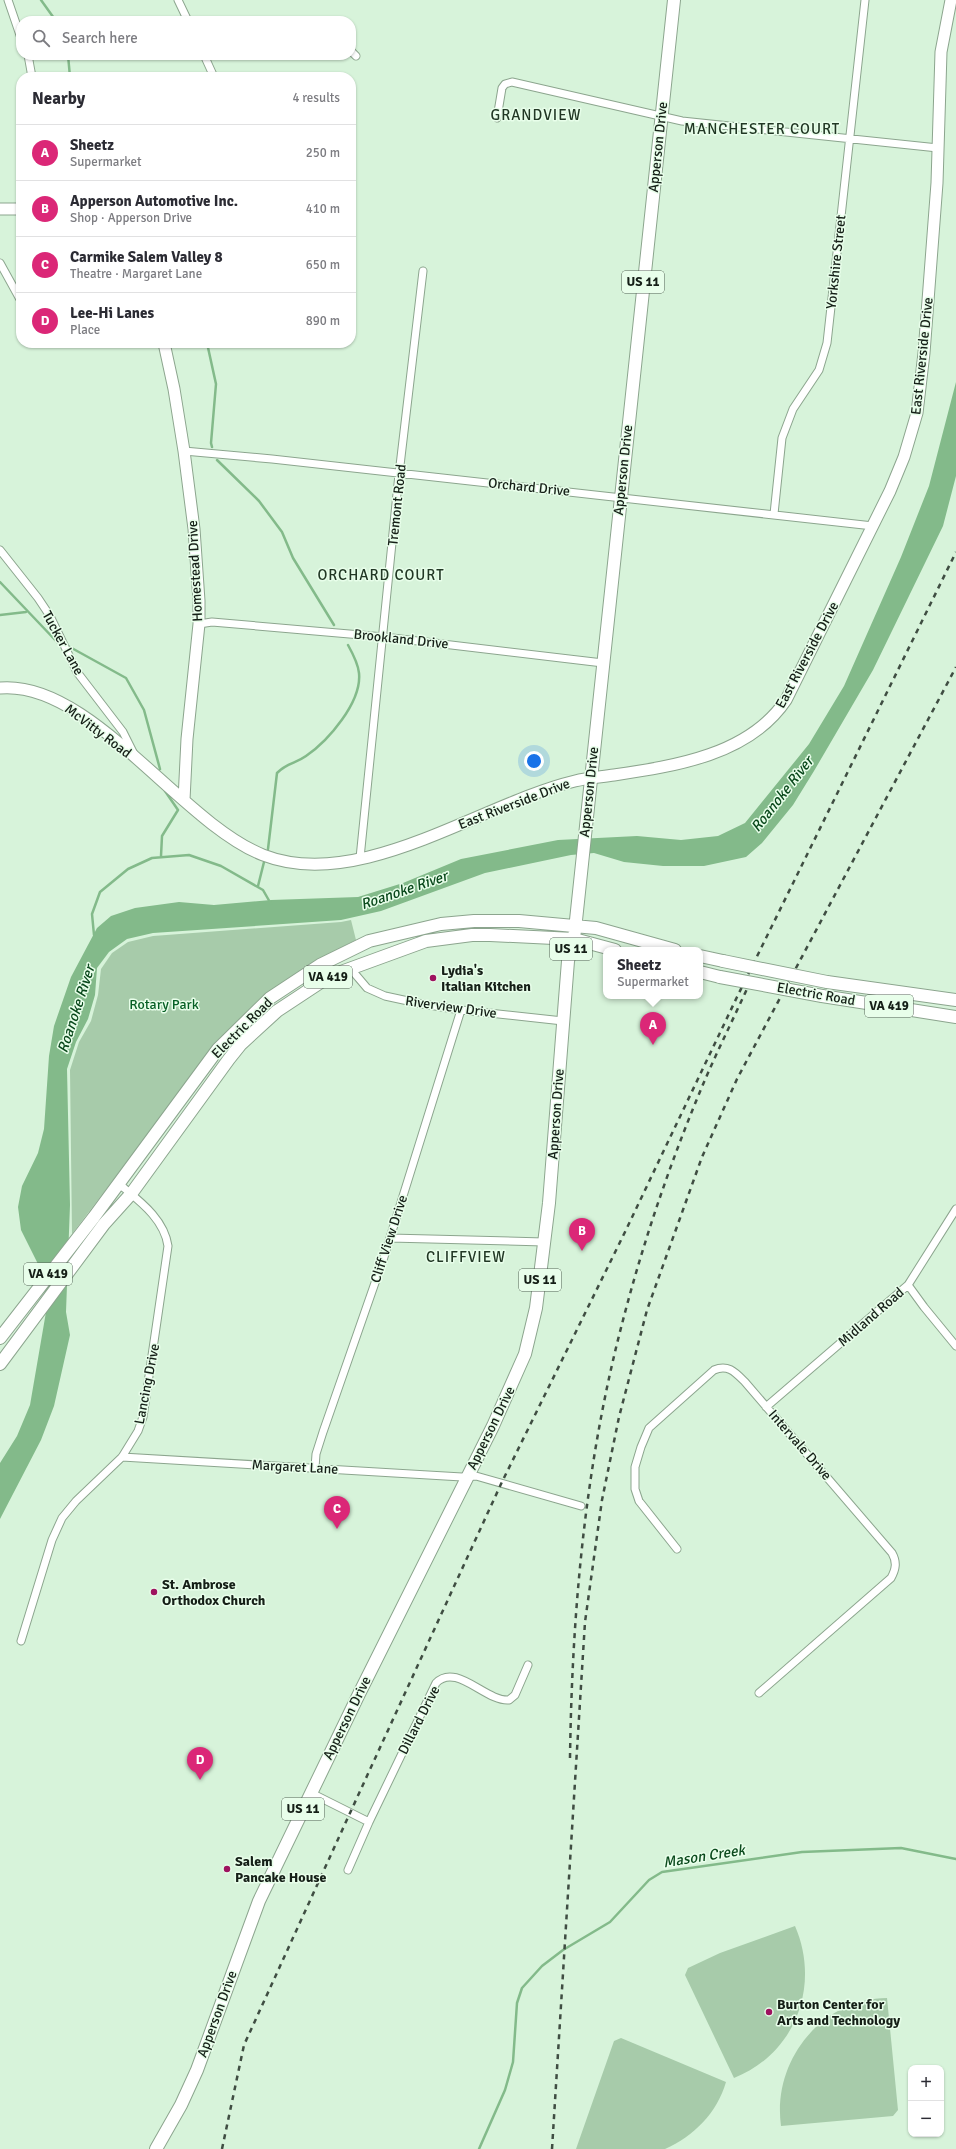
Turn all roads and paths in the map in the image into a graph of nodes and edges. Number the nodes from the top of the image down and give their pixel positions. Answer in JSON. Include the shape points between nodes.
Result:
{"nodes":[{"id":1,"x":8,"y":0,"type":"edge"},
{"id":2,"x":178,"y":0,"type":"edge"},
{"id":3,"x":674,"y":0,"type":"edge"},
{"id":4,"x":865,"y":0,"type":"edge"},
{"id":5,"x":951,"y":0,"type":"edge"},
{"id":6,"x":186,"y":16,"type":"edge"},
{"id":7,"x":16,"y":23,"type":"edge"},
{"id":8,"x":29,"y":60,"type":"edge"},
{"id":9,"x":206,"y":60,"type":"edge"},
{"id":10,"x":31,"y":72,"type":"edge"},
{"id":11,"x":212,"y":72,"type":"edge"},
{"id":12,"x":661,"y":117,"type":"junction"},
{"id":13,"x":497,"y":118,"type":"dead end"},
{"id":14,"x":850,"y":139,"type":"junction"},
{"id":15,"x":938,"y":148,"type":"junction"},
{"id":16,"x":0,"y":209,"type":"edge"},
{"id":17,"x":16,"y":209,"type":"edge"},
{"id":18,"x":0,"y":263,"type":"edge"},
{"id":19,"x":423,"y":271,"type":"dead end"},
{"id":20,"x":16,"y":292,"type":"edge"},
{"id":21,"x":165,"y":348,"type":"edge"},
{"id":22,"x":184,"y":451,"type":"junction"},
{"id":23,"x":399,"y":474,"type":"junction"},
{"id":24,"x":620,"y":497,"type":"junction"},
{"id":25,"x":774,"y":514,"type":"junction"},
{"id":26,"x":873,"y":526,"type":"junction"},
{"id":27,"x":0,"y":550,"type":"edge"},
{"id":28,"x":199,"y":624,"type":"junction"},
{"id":29,"x":384,"y":637,"type":"junction"},
{"id":30,"x":603,"y":663,"type":"junction"},
{"id":31,"x":0,"y":688,"type":"edge"},
{"id":32,"x":135,"y":758,"type":"junction"},
{"id":33,"x":591,"y":778,"type":"junction"},
{"id":34,"x":184,"y":800,"type":"junction"},
{"id":35,"x":360,"y":858,"type":"junction"},
{"id":36,"x":575,"y":926,"type":"junction"},
{"id":37,"x":574,"y":939,"type":"junction"},
{"id":38,"x":603,"y":947,"type":"edge"},
{"id":39,"x":664,"y":947,"type":"edge"},
{"id":40,"x":703,"y":957,"type":"edge"},
{"id":41,"x":350,"y":968,"type":"junction"},
{"id":42,"x":703,"y":973,"type":"edge"},
{"id":43,"x":956,"y":1000,"type":"edge"},
{"id":44,"x":461,"y":1010,"type":"junction"},
{"id":45,"x":956,"y":1017,"type":"edge"},
{"id":46,"x":563,"y":1021,"type":"junction"},
{"id":47,"x":118,"y":1183,"type":"junction"},
{"id":48,"x":131,"y":1194,"type":"junction"},
{"id":49,"x":956,"y":1209,"type":"edge"},
{"id":50,"x":390,"y":1238,"type":"junction"},
{"id":51,"x":544,"y":1242,"type":"junction"},
{"id":52,"x":908,"y":1285,"type":"junction"},
{"id":53,"x":2,"y":1336,"type":"edge"},
{"id":54,"x":956,"y":1346,"type":"edge"},
{"id":55,"x":0,"y":1364,"type":"edge"},
{"id":56,"x":766,"y":1407,"type":"junction"},
{"id":57,"x":122,"y":1457,"type":"junction"},
{"id":58,"x":315,"y":1468,"type":"junction"},
{"id":59,"x":467,"y":1477,"type":"junction"},
{"id":60,"x":581,"y":1506,"type":"dead end"},
{"id":61,"x":677,"y":1549,"type":"dead end"},
{"id":62,"x":21,"y":1641,"type":"dead end"},
{"id":63,"x":528,"y":1665,"type":"dead end"},
{"id":64,"x":759,"y":1693,"type":"dead end"},
{"id":65,"x":311,"y":1793,"type":"junction"},
{"id":66,"x":369,"y":1822,"type":"junction"},
{"id":67,"x":348,"y":1870,"type":"dead end"},
{"id":68,"x":156,"y":2149,"type":"edge"}],
"edges":[{"from":1,"to":7,"type":"street"},
{"from":2,"to":6,"type":"street"},
{"from":3,"to":12,"type":"main road","name":"Apperson Drive","number":"US 11"},
{"from":4,"to":14,"type":"street","name":"Yorkshire Street"},
{"from":5,"to":15,"type":"street","name":"East Riverside Drive","via":[[941,52]]},
{"from":8,"to":10,"type":"street"},
{"from":9,"to":11,"type":"street"},
{"from":12,"to":13,"type":"street","via":[[512,82],[502,88]]},
{"from":12,"to":14,"type":"street"},
{"from":12,"to":24,"type":"main road","name":"Apperson Drive","number":"US 11"},
{"from":14,"to":15,"type":"street"},
{"from":14,"to":25,"type":"street","name":"Yorkshire Street","via":[[827,343],[819,370],[793,409],[782,438]]},
{"from":15,"to":26,"type":"street","name":"East Riverside Drive","via":[[920,394],[904,457]]},
{"from":16,"to":17,"type":"street"},
{"from":18,"to":20,"type":"street"},
{"from":19,"to":23,"type":"street","name":"Tremont Road"},
{"from":21,"to":22,"type":"street","name":"Homestead Drive"},
{"from":22,"to":23,"type":"street","name":"Orchard Drive"},
{"from":22,"to":28,"type":"street","name":"Homestead Drive","via":[[194,529]]},
{"from":23,"to":24,"type":"street","name":"Orchard Drive"},
{"from":23,"to":29,"type":"street","name":"Tremont Road"},
{"from":24,"to":25,"type":"street","name":"Orchard Drive"},
{"from":24,"to":30,"type":"main road","name":"Apperson Drive","number":"US 11"},
{"from":25,"to":26,"type":"street","name":"Orchard Drive"},
{"from":26,"to":33,"type":"street","name":"East Riverside Drive","via":[[786,700],[771,720],[749,736],[699,758],[666,767]]},
{"from":27,"to":32,"type":"street","name":"Tucker Lane","via":[[50,616],[77,672],[123,732]]},
{"from":28,"to":29,"type":"street","name":"Brookland Drive","via":[[212,622]]},
{"from":28,"to":34,"type":"street","name":"Homestead Drive","via":[[187,740]]},
{"from":29,"to":30,"type":"street","name":"Brookland Drive"},
{"from":29,"to":35,"type":"street","name":"Tremont Road"},
{"from":30,"to":33,"type":"main road","name":"Apperson Drive","number":"US 11"},
{"from":31,"to":32,"type":"street","name":"McVitty Road","via":[[28,690],[61,702],[96,725]]},
{"from":32,"to":34,"type":"street","name":"McVitty Road"},
{"from":33,"to":35,"type":"street","name":"East Riverside Drive","via":[[550,789],[428,837]]},
{"from":33,"to":36,"type":"main road","name":"Apperson Drive","number":"US 11"},
{"from":34,"to":35,"type":"street","name":"East Riverside Drive","via":[[228,836],[263,855],[309,864]]},
{"from":36,"to":37,"type":"main road","name":"Apperson Drive","number":"US 11"},
{"from":36,"to":39,"type":"main road","name":"Electric Road","number":"VA 419","via":[[596,928]]},
{"from":36,"to":47,"type":"main road","name":"Electric Road","number":"VA 419","via":[[519,921],[441,924],[370,941],[320,965],[270,998],[218,1049]]},
{"from":37,"to":38,"type":"main road","name":"Electric Road","number":"VA 419"},
{"from":37,"to":41,"type":"main road","name":"Electric Road","number":"VA 419","via":[[490,935],[442,938],[402,948]]},
{"from":37,"to":46,"type":"main road","name":"Apperson Drive","number":"US 11","via":[[568,961]]},
{"from":40,"to":43,"type":"main road","name":"Electric Road","number":"VA 419","bridge":true,"via":[[828,982]]},
{"from":41,"to":44,"type":"street","name":"Riverview Drive","via":[[367,988],[375,993]]},
{"from":41,"to":48,"type":"main road","name":"Electric Road","number":"VA 419","via":[[330,976],[277,1011],[241,1044]]},
{"from":42,"to":45,"type":"main road","name":"Electric Road","number":"VA 419","bridge":true,"via":[[822,996]]},
{"from":44,"to":46,"type":"street","name":"Riverview Drive"},
{"from":44,"to":50,"type":"street","name":"Cliff View Drive"},
{"from":46,"to":51,"type":"main road","name":"Apperson Drive","number":"US 11"},
{"from":47,"to":48,"type":"street","name":"Lancing Drive"},
{"from":47,"to":53,"type":"main road","name":"Electric Road","number":"VA 419"},
{"from":48,"to":55,"type":"main road","name":"Electric Road","number":"VA 419","via":[[104,1224]]},
{"from":48,"to":57,"type":"street","name":"Lancing Drive","via":[[157,1218],[167,1237],[168,1246],[143,1417],[132,1444]]},
{"from":49,"to":52,"type":"street","name":"Midland Road"},
{"from":50,"to":51,"type":"street"},
{"from":50,"to":58,"type":"street","name":"Cliff View Drive","via":[[323,1432],[316,1454]]},
{"from":51,"to":59,"type":"main road","name":"Apperson Drive","number":"US 11","via":[[536,1308],[525,1354]]},
{"from":52,"to":54,"type":"street"},
{"from":52,"to":56,"type":"street","name":"Midland Road"},
{"from":56,"to":61,"type":"street","name":"Intervale Drive","via":[[734,1371],[719,1368],[682,1397],[650,1428],[635,1467],[635,1489],[639,1501]]},
{"from":56,"to":64,"type":"street","name":"Intervale Drive","via":[[892,1553],[896,1567],[891,1578]]},
{"from":57,"to":58,"type":"street","name":"Margaret Lane"},
{"from":57,"to":62,"type":"street","name":"Lancing Drive","via":[[62,1518],[52,1540]]},
{"from":58,"to":59,"type":"street","name":"Margaret Lane"},
{"from":59,"to":60,"type":"street","name":"Margaret Lane","via":[[482,1477]]},
{"from":59,"to":65,"type":"main road","name":"Apperson Drive","number":"US 11"},
{"from":63,"to":66,"type":"street","name":"Dillard Drive","via":[[515,1695],[510,1700],[489,1694],[456,1677],[440,1679]]},
{"from":65,"to":66,"type":"street"},
{"from":65,"to":68,"type":"main road","name":"Apperson Drive","number":"US 11","via":[[258,1901],[197,2070]]},
{"from":66,"to":67,"type":"street","name":"Dillard Drive"}]}
